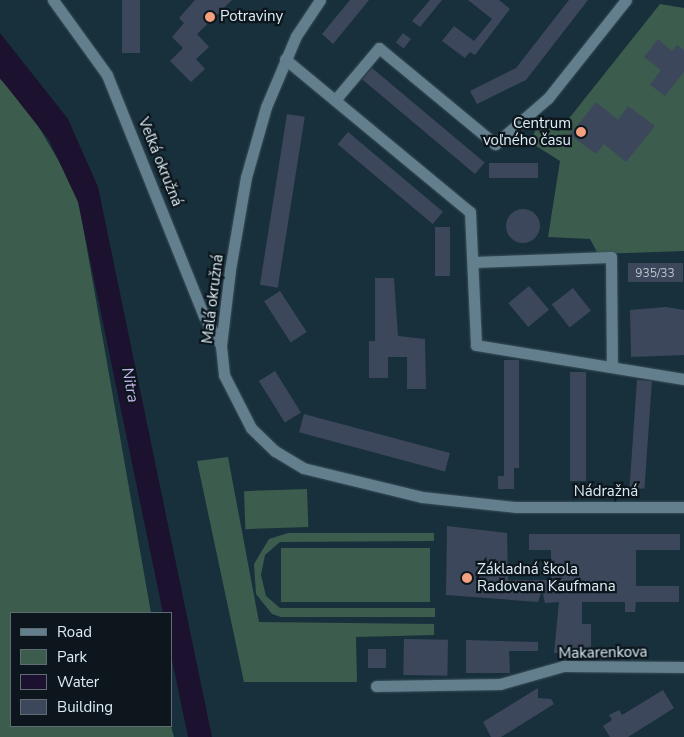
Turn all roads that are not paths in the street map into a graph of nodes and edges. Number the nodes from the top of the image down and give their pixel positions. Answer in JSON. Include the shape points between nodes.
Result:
{"nodes":[{"id":1,"x":53,"y":0,"type":"edge"},
{"id":2,"x":320,"y":0,"type":"edge"},
{"id":3,"x":626,"y":0,"type":"edge"},
{"id":4,"x":285,"y":59,"type":"junction"},
{"id":5,"x":335,"y":100,"type":"junction"},
{"id":6,"x":473,"y":262,"type":"junction"},
{"id":7,"x":221,"y":346,"type":"junction"},
{"id":8,"x":612,"y":367,"type":"junction"},
{"id":9,"x":684,"y":379,"type":"edge"},
{"id":10,"x":684,"y":507,"type":"edge"},
{"id":11,"x":528,"y":508,"type":"joint"},
{"id":12,"x":684,"y":667,"type":"edge"},
{"id":13,"x":376,"y":686,"type":"dead end"}],
"edges":[{"from":1,"to":7,"type":"street","name":"Veľká okružná","via":[[107,75],[204,316]]},
{"from":2,"to":4,"type":"street","name":"Malá okružná"},
{"from":3,"to":5,"type":"street","via":[[548,98],[495,144],[379,48]]},
{"from":4,"to":5,"type":"street"},
{"from":4,"to":7,"type":"street","name":"Malá okružná","via":[[246,177]]},
{"from":5,"to":6,"type":"street","via":[[467,208],[472,221]]},
{"from":6,"to":8,"type":"street","via":[[476,345]]},
{"from":6,"to":8,"type":"street","via":[[611,257]]},
{"from":7,"to":11,"type":"street","name":"Malá okružná","via":[[224,375],[238,409],[275,451],[303,468],[422,497]]},
{"from":8,"to":9,"type":"street"},
{"from":10,"to":11,"type":"street","name":"Nádražná"},
{"from":12,"to":13,"type":"street","name":"Makarenkova","via":[[563,666],[500,684]]}]}
